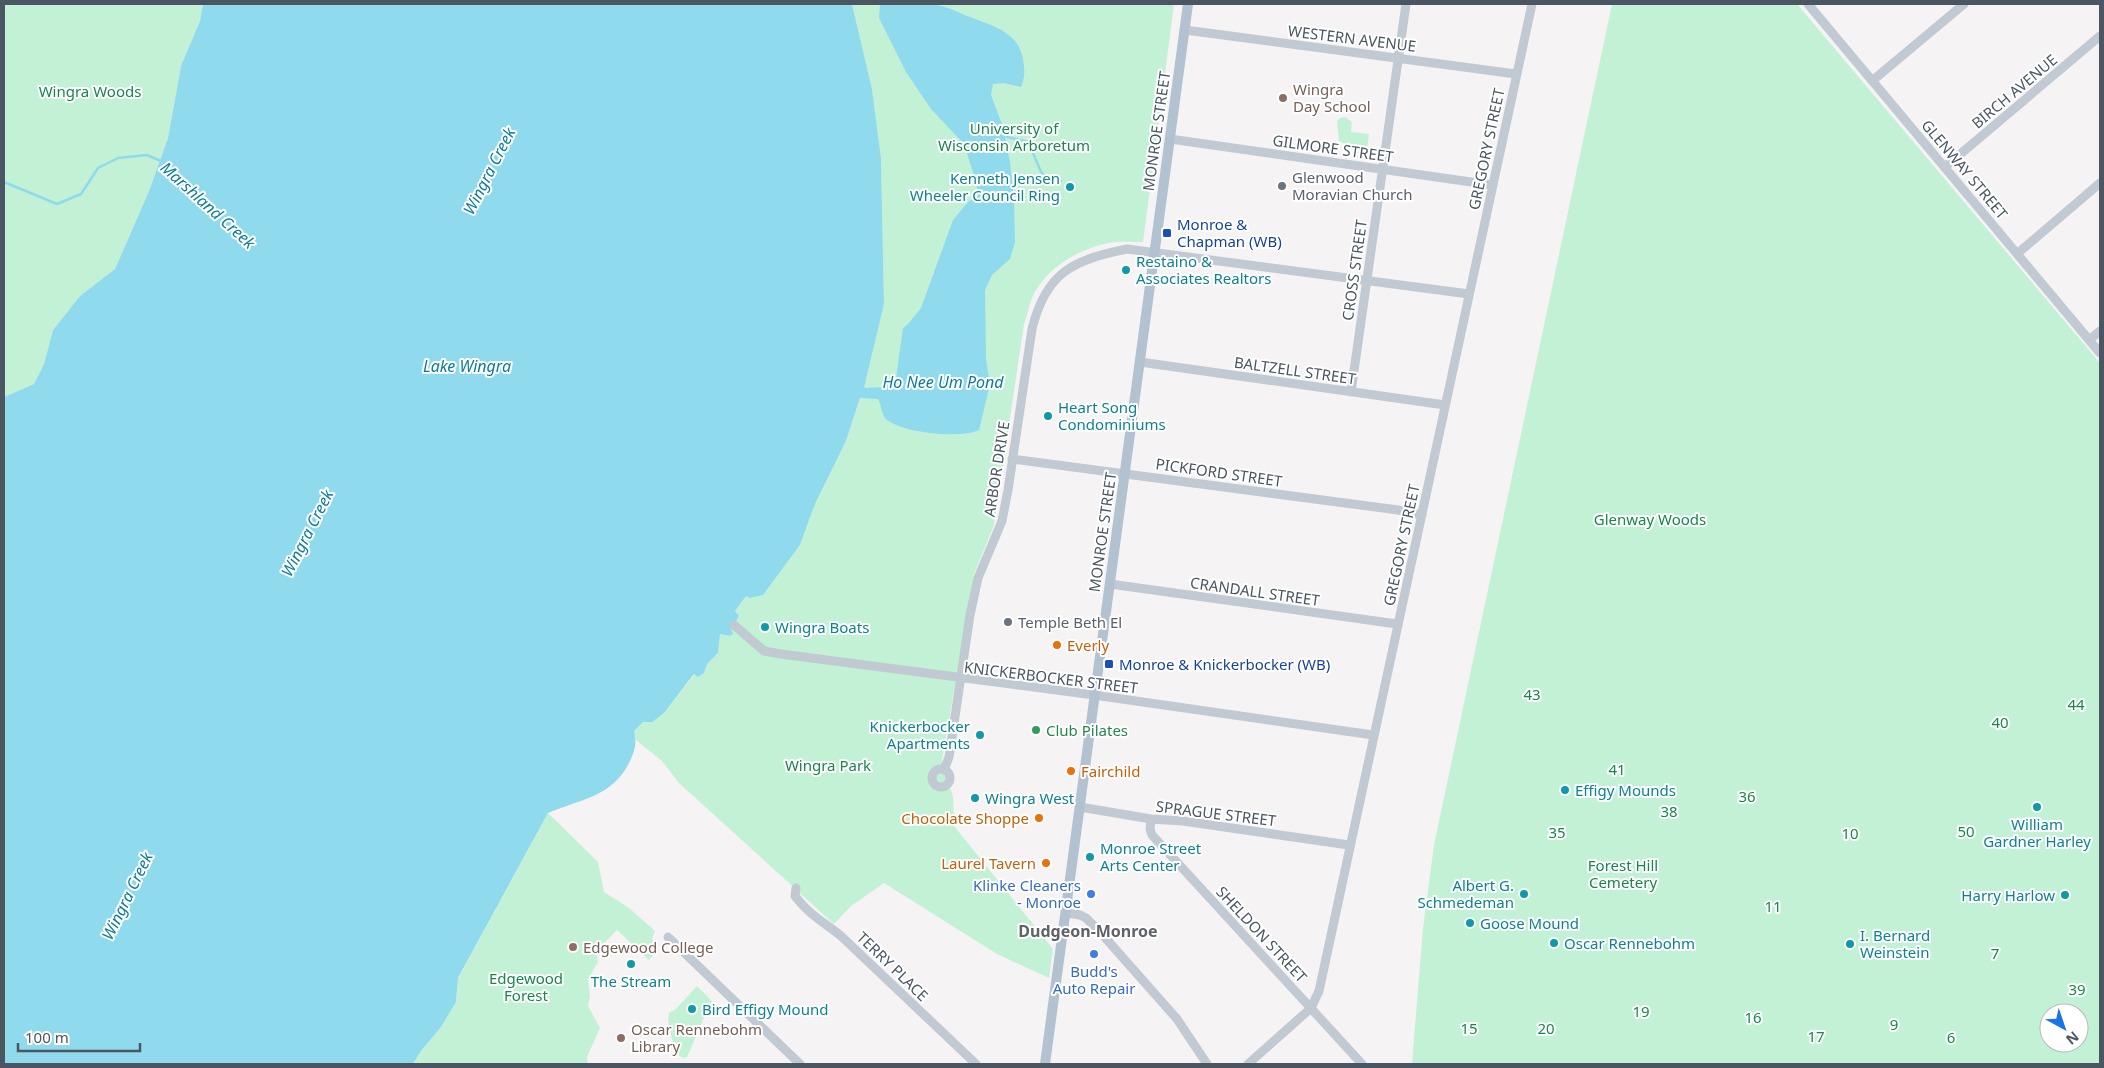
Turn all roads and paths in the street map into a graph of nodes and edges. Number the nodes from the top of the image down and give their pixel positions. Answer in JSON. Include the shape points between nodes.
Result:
{"nodes":[{"id":1,"x":1188,"y":4,"type":"edge"},
{"id":2,"x":1406,"y":4,"type":"edge"},
{"id":3,"x":1532,"y":4,"type":"edge"},
{"id":4,"x":1808,"y":4,"type":"edge"},
{"id":5,"x":1964,"y":4,"type":"edge"},
{"id":6,"x":1185,"y":30,"type":"junction"},
{"id":7,"x":2100,"y":36,"type":"edge"},
{"id":8,"x":1397,"y":57,"type":"junction"},
{"id":9,"x":1516,"y":74,"type":"junction"},
{"id":10,"x":1872,"y":81,"type":"junction"},
{"id":11,"x":1170,"y":140,"type":"junction"},
{"id":12,"x":1945,"y":167,"type":"junction"},
{"id":13,"x":1382,"y":169,"type":"junction"},
{"id":14,"x":2100,"y":183,"type":"edge"},
{"id":15,"x":1492,"y":185,"type":"junction"},
{"id":16,"x":1155,"y":251,"type":"junction"},
{"id":17,"x":2018,"y":253,"type":"junction"},
{"id":18,"x":1366,"y":280,"type":"junction"},
{"id":19,"x":1469,"y":294,"type":"junction"},
{"id":20,"x":2100,"y":331,"type":"edge"},
{"id":21,"x":2089,"y":340,"type":"junction"},
{"id":22,"x":2100,"y":353,"type":"edge"},
{"id":23,"x":1140,"y":362,"type":"junction"},
{"id":24,"x":1351,"y":392,"type":"junction"},
{"id":25,"x":1445,"y":405,"type":"junction"},
{"id":26,"x":1012,"y":459,"type":"junction"},
{"id":27,"x":1124,"y":474,"type":"junction"},
{"id":28,"x":1422,"y":515,"type":"junction"},
{"id":29,"x":1110,"y":584,"type":"junction"},
{"id":30,"x":1397,"y":624,"type":"junction"},
{"id":31,"x":734,"y":625,"type":"dead end"},
{"id":32,"x":961,"y":679,"type":"junction"},
{"id":33,"x":1094,"y":695,"type":"junction"},
{"id":34,"x":1373,"y":735,"type":"junction"},
{"id":35,"x":944,"y":770,"type":"dead end"},
{"id":36,"x":1080,"y":807,"type":"junction"},
{"id":37,"x":1151,"y":819,"type":"junction"},
{"id":38,"x":1349,"y":845,"type":"junction"},
{"id":39,"x":796,"y":888,"type":"dead end"},
{"id":40,"x":1066,"y":913,"type":"junction"},
{"id":41,"x":668,"y":937,"type":"dead end"},
{"id":42,"x":1311,"y":1008,"type":"junction"},
{"id":43,"x":800,"y":1064,"type":"edge"},
{"id":44,"x":976,"y":1064,"type":"edge"},
{"id":45,"x":1045,"y":1064,"type":"edge"},
{"id":46,"x":1207,"y":1064,"type":"edge"},
{"id":47,"x":1248,"y":1064,"type":"edge"},
{"id":48,"x":1362,"y":1064,"type":"edge"}],
"edges":[{"from":1,"to":6,"type":"main road","name":"MONROE STREET"},
{"from":2,"to":8,"type":"street","name":"CROSS STREET"},
{"from":3,"to":9,"type":"street","name":"GREGORY STREET"},
{"from":4,"to":10,"type":"street","name":"GLENWAY STREET"},
{"from":5,"to":10,"type":"street"},
{"from":6,"to":8,"type":"street","name":"WESTERN AVENUE"},
{"from":6,"to":11,"type":"main road","name":"MONROE STREET"},
{"from":7,"to":12,"type":"street","name":"BIRCH AVENUE"},
{"from":8,"to":9,"type":"street","name":"WESTERN AVENUE"},
{"from":8,"to":13,"type":"street","name":"CROSS STREET"},
{"from":9,"to":15,"type":"street","name":"GREGORY STREET"},
{"from":10,"to":12,"type":"street","name":"GLENWAY STREET"},
{"from":11,"to":13,"type":"street","name":"GILMORE STREET"},
{"from":11,"to":16,"type":"main road","name":"MONROE STREET"},
{"from":12,"to":17,"type":"street","name":"GLENWAY STREET"},
{"from":13,"to":15,"type":"street","name":"GILMORE STREET"},
{"from":13,"to":18,"type":"street","name":"CROSS STREET"},
{"from":14,"to":17,"type":"street"},
{"from":15,"to":19,"type":"street","name":"GREGORY STREET"},
{"from":16,"to":18,"type":"street","name":"ARBOR DRIVE"},
{"from":16,"to":23,"type":"main road","name":"MONROE STREET"},
{"from":16,"to":26,"type":"street","name":"ARBOR DRIVE","via":[[1127,248],[1095,255],[1066,270],[1044,295],[1032,329]]},
{"from":17,"to":21,"type":"street","name":"GLENWAY STREET"},
{"from":18,"to":19,"type":"street","name":"ARBOR DRIVE"},
{"from":18,"to":24,"type":"street","name":"CROSS STREET"},
{"from":19,"to":25,"type":"street","name":"GREGORY STREET"},
{"from":20,"to":21,"type":"street"},
{"from":21,"to":22,"type":"street","name":"GLENWAY STREET"},
{"from":23,"to":24,"type":"street","name":"BALTZELL STREET"},
{"from":23,"to":27,"type":"main road","name":"MONROE STREET"},
{"from":24,"to":25,"type":"street","name":"BALTZELL STREET"},
{"from":25,"to":28,"type":"street","name":"GREGORY STREET"},
{"from":26,"to":27,"type":"street","name":"PICKFORD STREET"},
{"from":26,"to":32,"type":"street","name":"ARBOR DRIVE","via":[[1002,520],[978,578]]},
{"from":27,"to":28,"type":"street","name":"PICKFORD STREET"},
{"from":27,"to":29,"type":"main road","name":"MONROE STREET"},
{"from":28,"to":30,"type":"street","name":"GREGORY STREET"},
{"from":29,"to":30,"type":"street","name":"CRANDALL STREET"},
{"from":29,"to":33,"type":"main road","name":"MONROE STREET"},
{"from":30,"to":34,"type":"street","name":"GREGORY STREET"},
{"from":31,"to":32,"type":"street","name":"KNICKERBOCKER STREET","via":[[764,651]]},
{"from":32,"to":33,"type":"street","name":"KNICKERBOCKER STREET"},
{"from":32,"to":35,"type":"street","name":"ARBOR DRIVE","via":[[949,757]]},
{"from":33,"to":34,"type":"street","name":"KNICKERBOCKER STREET"},
{"from":33,"to":36,"type":"main road","name":"MONROE STREET"},
{"from":34,"to":38,"type":"street","name":"GREGORY STREET"},
{"from":36,"to":37,"type":"street","name":"SPRAGUE STREET"},
{"from":36,"to":40,"type":"main road","name":"MONROE STREET"},
{"from":37,"to":38,"type":"street","name":"SPRAGUE STREET"},
{"from":37,"to":42,"type":"street","name":"SHELDON STREET","via":[[1152,836]]},
{"from":38,"to":42,"type":"street","name":"GREGORY STREET","via":[[1319,990]]},
{"from":39,"to":44,"type":"street","name":"TERRY PLACE","via":[[795,896],[807,910],[841,936]]},
{"from":40,"to":45,"type":"main road","name":"MONROE STREET"},
{"from":40,"to":46,"type":"street","via":[[1080,915],[1101,933],[1177,1019]]},
{"from":41,"to":43,"type":"street"},
{"from":42,"to":47,"type":"street","name":"GREGORY STREET"},
{"from":42,"to":48,"type":"street","name":"SHELDON STREET"}]}
